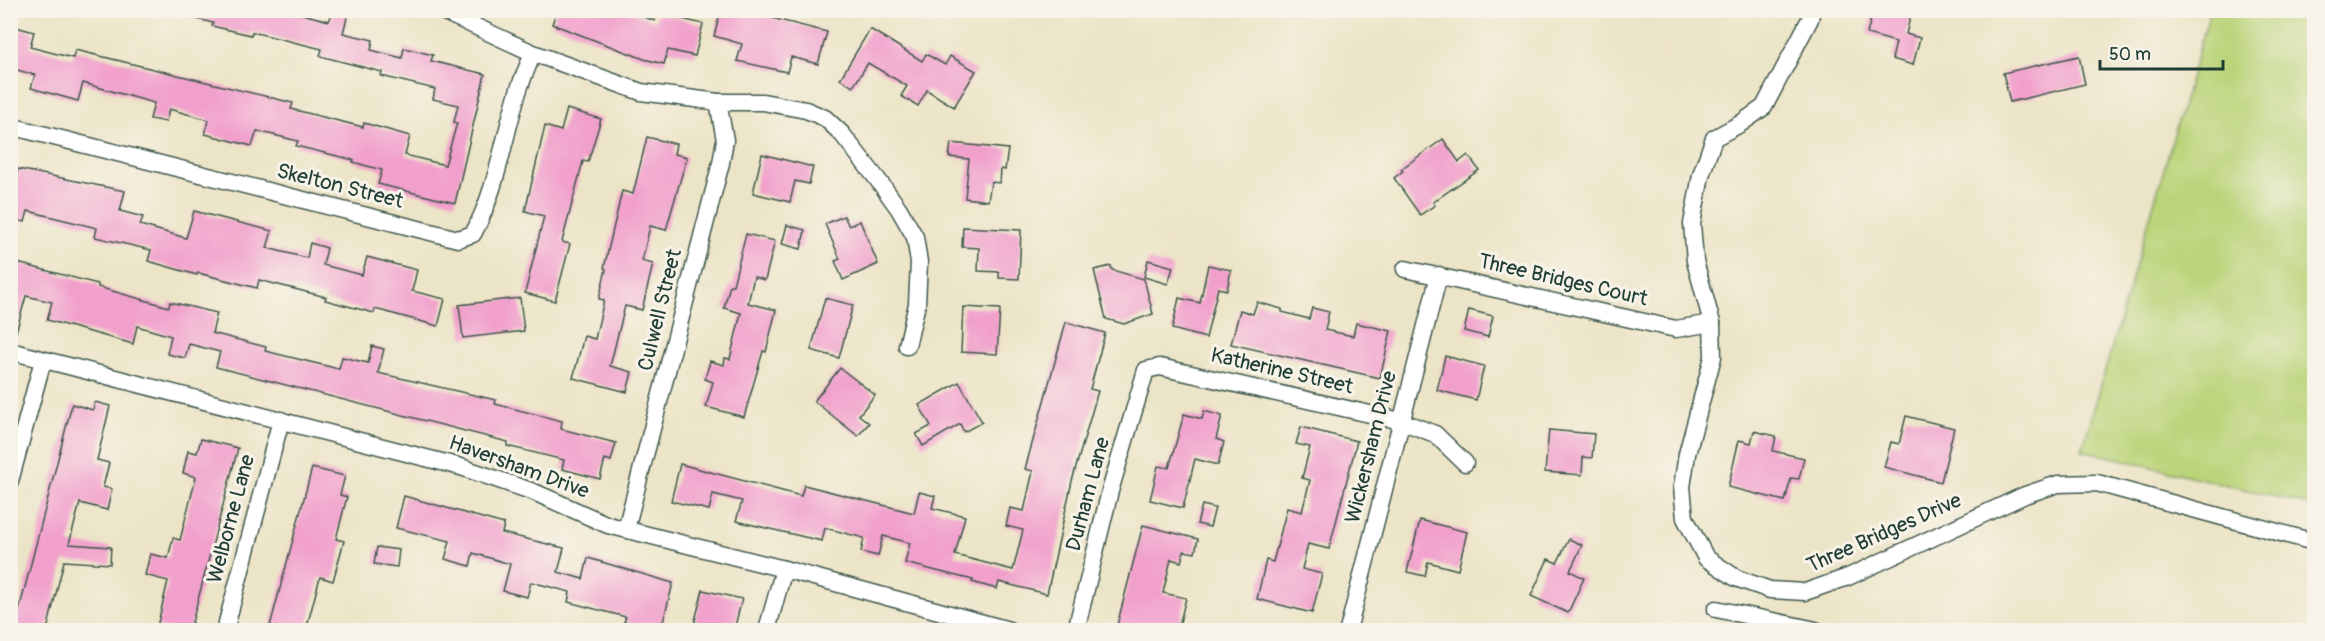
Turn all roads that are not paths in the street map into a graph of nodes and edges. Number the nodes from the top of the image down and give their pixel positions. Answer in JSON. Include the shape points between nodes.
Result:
{"nodes":[{"id":1,"x":440,"y":10,"type":"edge"},
{"id":2,"x":1812,"y":10,"type":"edge"},
{"id":3,"x":533,"y":53,"type":"junction"},
{"id":4,"x":718,"y":102,"type":"junction"},
{"id":5,"x":10,"y":126,"type":"edge"},
{"id":6,"x":1405,"y":269,"type":"dead end"},
{"id":7,"x":1439,"y":275,"type":"junction"},
{"id":8,"x":1712,"y":323,"type":"junction"},
{"id":9,"x":907,"y":346,"type":"dead end"},
{"id":10,"x":10,"y":351,"type":"edge"},
{"id":11,"x":43,"y":360,"type":"junction"},
{"id":12,"x":1146,"y":370,"type":"joint"},
{"id":13,"x":281,"y":420,"type":"junction"},
{"id":14,"x":1401,"y":421,"type":"junction"},
{"id":15,"x":1465,"y":463,"type":"dead end"},
{"id":16,"x":10,"y":481,"type":"edge"},
{"id":17,"x":626,"y":529,"type":"junction"},
{"id":18,"x":2314,"y":542,"type":"edge"},
{"id":19,"x":784,"y":569,"type":"junction"},
{"id":20,"x":1716,"y":609,"type":"dead end"},
{"id":21,"x":225,"y":630,"type":"edge"},
{"id":22,"x":767,"y":630,"type":"edge"},
{"id":23,"x":1009,"y":630,"type":"edge"},
{"id":24,"x":1076,"y":630,"type":"edge"},
{"id":25,"x":1348,"y":630,"type":"edge"},
{"id":26,"x":1816,"y":630,"type":"edge"}],
"edges":[{"from":1,"to":3,"type":"street"},
{"from":2,"to":8,"type":"street","name":"Three Bridges Drive","via":[[1764,107],[1714,138],[1701,175],[1692,224],[1695,261]]},
{"from":3,"to":4,"type":"street","via":[[641,92]]},
{"from":3,"to":5,"type":"street","name":"Skelton Street","via":[[518,91],[483,217],[474,234],[458,239]]},
{"from":4,"to":9,"type":"street","via":[[763,102],[825,118],[881,184],[915,237],[919,262],[917,304]]},
{"from":4,"to":17,"type":"street","name":"Culwell Street","via":[[725,140],[721,163]]},
{"from":6,"to":7,"type":"street","name":"Three Bridges Court"},
{"from":7,"to":8,"type":"street","name":"Three Bridges Court","via":[[1676,329]]},
{"from":7,"to":14,"type":"street","name":"Wickersham Drive"},
{"from":8,"to":18,"type":"street","name":"Three Bridges Drive","via":[[1713,357],[1682,487],[1685,518],[1706,558],[1736,578],[1770,590],[1805,592],[1848,577],[2025,495],[2058,484],[2097,483]]},
{"from":10,"to":11,"type":"street","name":"Haversham Drive"},
{"from":11,"to":13,"type":"street","name":"Haversham Drive"},
{"from":11,"to":16,"type":"street"},
{"from":12,"to":14,"type":"street","name":"Katherine Street","via":[[1160,367]]},
{"from":12,"to":24,"type":"street","name":"Durham Lane","via":[[1110,491]]},
{"from":13,"to":17,"type":"street","name":"Haversham Drive","via":[[461,467]]},
{"from":13,"to":21,"type":"street","name":"Welborne Lane"},
{"from":14,"to":15,"type":"street","name":"Katherine Street","via":[[1435,434]]},
{"from":14,"to":25,"type":"street","name":"Wickersham Drive"},
{"from":17,"to":19,"type":"street","name":"Haversham Drive"},
{"from":19,"to":22,"type":"street"},
{"from":19,"to":23,"type":"street","name":"Haversham Drive"},
{"from":20,"to":26,"type":"street"}]}
